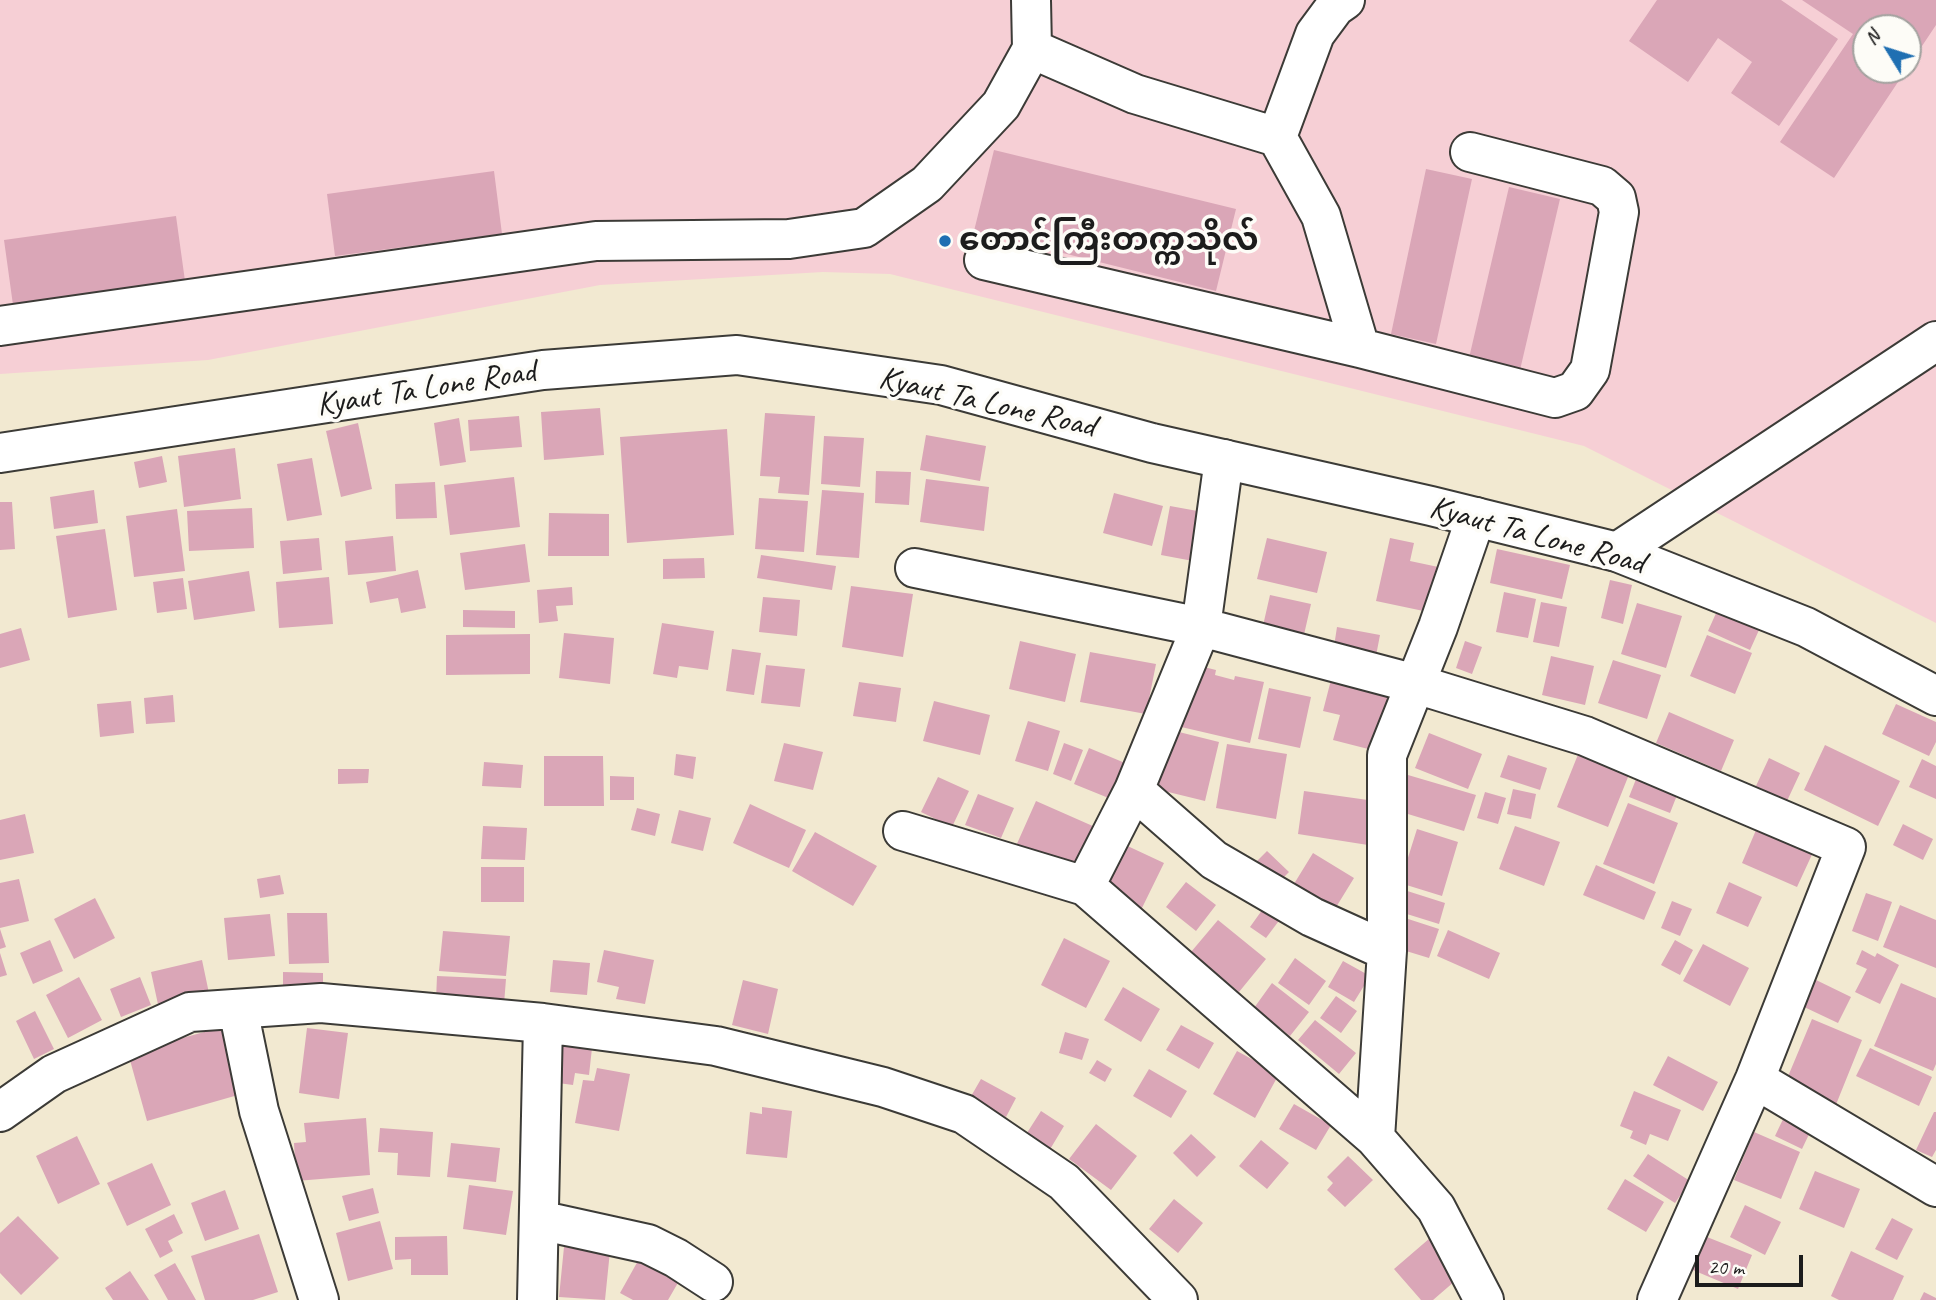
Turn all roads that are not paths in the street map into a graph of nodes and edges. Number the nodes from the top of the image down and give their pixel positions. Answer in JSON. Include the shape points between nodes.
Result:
{"nodes":[{"id":1,"x":1031,"y":0,"type":"edge"},
{"id":2,"x":1345,"y":0,"type":"edge"},
{"id":3,"x":1032,"y":49,"type":"junction"},
{"id":4,"x":1277,"y":137,"type":"junction"},
{"id":5,"x":1469,"y":152,"type":"dead end"},
{"id":6,"x":984,"y":260,"type":"dead end"},
{"id":7,"x":0,"y":326,"type":"edge"},
{"id":8,"x":1936,"y":341,"type":"edge"},
{"id":9,"x":1360,"y":348,"type":"junction"},
{"id":10,"x":0,"y":453,"type":"edge"},
{"id":11,"x":1224,"y":459,"type":"junction"},
{"id":12,"x":1476,"y":517,"type":"junction"},
{"id":13,"x":1617,"y":552,"type":"junction"},
{"id":14,"x":915,"y":568,"type":"dead end"},
{"id":15,"x":1201,"y":627,"type":"junction"},
{"id":16,"x":1416,"y":684,"type":"junction"},
{"id":17,"x":1936,"y":696,"type":"edge"},
{"id":18,"x":1134,"y":790,"type":"junction"},
{"id":19,"x":903,"y":831,"type":"dead end"},
{"id":20,"x":1086,"y":886,"type":"junction"},
{"id":21,"x":1387,"y":951,"type":"junction"},
{"id":22,"x":238,"y":1009,"type":"junction"},
{"id":23,"x":542,"y":1023,"type":"junction"},
{"id":24,"x":1755,"y":1080,"type":"junction"},
{"id":25,"x":0,"y":1112,"type":"edge"},
{"id":26,"x":1375,"y":1138,"type":"junction"},
{"id":27,"x":1936,"y":1187,"type":"edge"},
{"id":28,"x":539,"y":1220,"type":"junction"},
{"id":29,"x":713,"y":1282,"type":"dead end"},
{"id":30,"x":319,"y":1300,"type":"edge"},
{"id":31,"x":537,"y":1300,"type":"edge"},
{"id":32,"x":1178,"y":1300,"type":"edge"},
{"id":33,"x":1484,"y":1300,"type":"edge"},
{"id":34,"x":1657,"y":1300,"type":"edge"}],
"edges":[{"from":1,"to":3,"type":"street"},
{"from":2,"to":4,"type":"street","via":[[1315,34]]},
{"from":3,"to":4,"type":"street","via":[[1135,94]]},
{"from":3,"to":7,"type":"street","via":[[1001,105],[973,135],[927,184],[864,228],[789,239],[596,241]]},
{"from":4,"to":9,"type":"street","via":[[1321,216]]},
{"from":5,"to":9,"type":"street","via":[[1602,186],[1616,198],[1619,212],[1590,370],[1574,391],[1555,398]]},
{"from":6,"to":9,"type":"street"},
{"from":8,"to":13,"type":"street"},
{"from":10,"to":11,"type":"street","name":"Kyaut Ta Lone Road","via":[[542,370],[737,355],[941,385]]},
{"from":11,"to":12,"type":"street","name":"Kyaut Ta Lone Road"},
{"from":11,"to":15,"type":"street"},
{"from":12,"to":13,"type":"street","name":"Kyaut Ta Lone Road"},
{"from":12,"to":16,"type":"street"},
{"from":13,"to":17,"type":"street","name":"Kyaut Ta Lone Road","via":[[1806,628]]},
{"from":14,"to":15,"type":"street"},
{"from":15,"to":16,"type":"street"},
{"from":15,"to":18,"type":"street"},
{"from":16,"to":21,"type":"street","via":[[1387,755]]},
{"from":16,"to":24,"type":"street","via":[[1585,736],[1846,847]]},
{"from":18,"to":20,"type":"street"},
{"from":18,"to":21,"type":"street","via":[[1214,860],[1312,917]]},
{"from":19,"to":20,"type":"street"},
{"from":20,"to":26,"type":"street"},
{"from":21,"to":26,"type":"street"},
{"from":22,"to":23,"type":"street","via":[[321,1003]]},
{"from":22,"to":25,"type":"street","via":[[190,1012],[54,1074]]},
{"from":22,"to":30,"type":"street","via":[[260,1111]]},
{"from":23,"to":28,"type":"street"},
{"from":23,"to":32,"type":"street","via":[[716,1046],[883,1087],[964,1114],[1065,1182]]},
{"from":24,"to":27,"type":"street"},
{"from":24,"to":34,"type":"street"},
{"from":26,"to":33,"type":"street","via":[[1436,1208]]},
{"from":28,"to":29,"type":"street","via":[[648,1244]]},
{"from":28,"to":31,"type":"street"}]}
